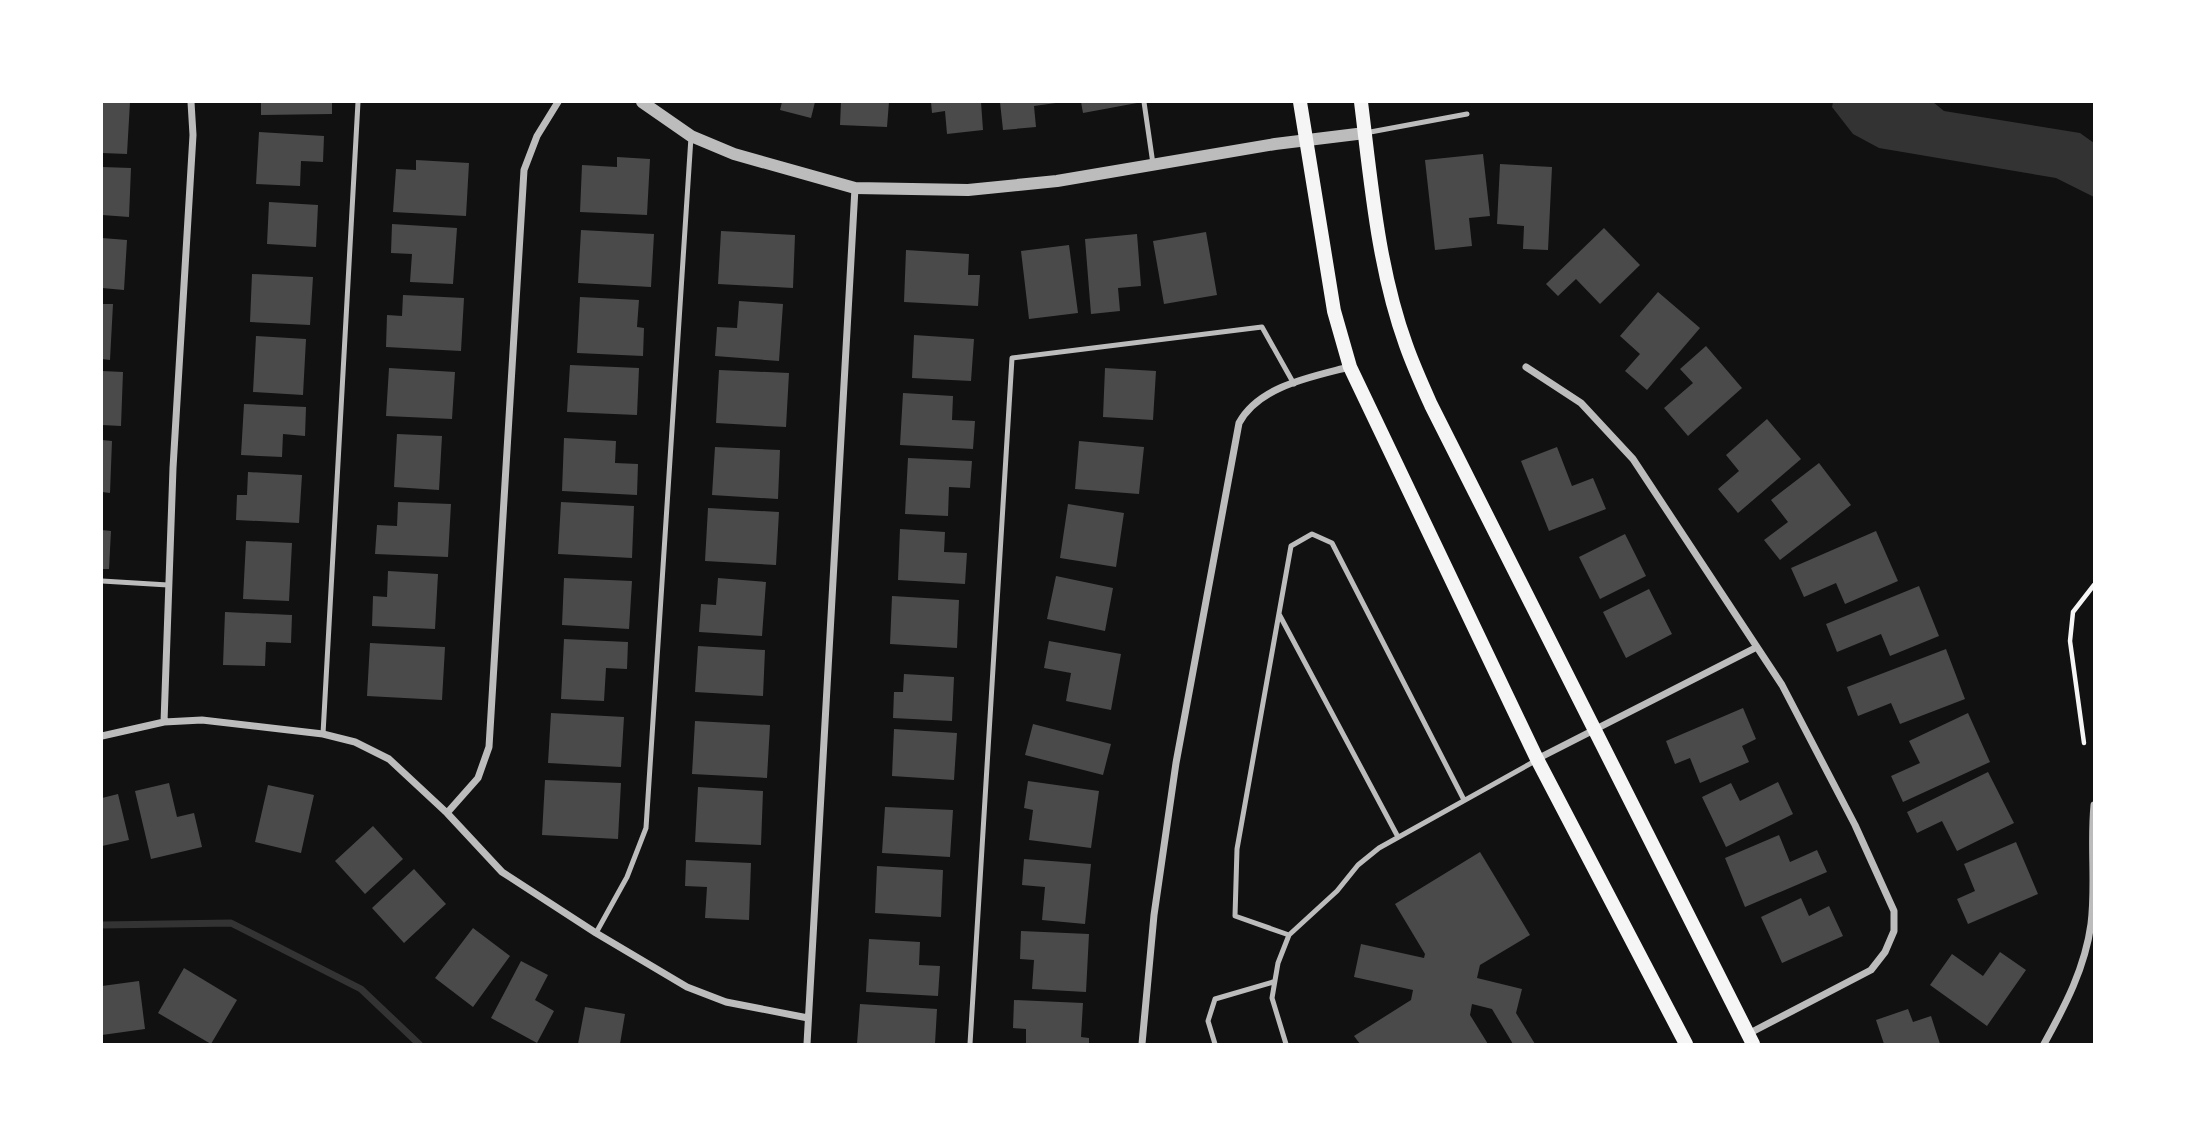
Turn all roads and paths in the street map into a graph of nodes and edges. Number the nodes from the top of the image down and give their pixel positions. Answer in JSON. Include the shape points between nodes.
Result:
{"nodes":[{"id":1,"x":191,"y":102,"type":"edge"},
{"id":2,"x":358,"y":102,"type":"edge"},
{"id":3,"x":558,"y":102,"type":"edge"},
{"id":4,"x":642,"y":102,"type":"edge"},
{"id":5,"x":1144,"y":102,"type":"edge"},
{"id":6,"x":1300,"y":102,"type":"edge"},
{"id":7,"x":1361,"y":102,"type":"edge"},
{"id":8,"x":1467,"y":114,"type":"dead end"},
{"id":9,"x":1365,"y":133,"type":"junction"},
{"id":10,"x":691,"y":136,"type":"junction"},
{"id":11,"x":1304,"y":141,"type":"junction"},
{"id":12,"x":1153,"y":164,"type":"junction"},
{"id":13,"x":855,"y":188,"type":"junction"},
{"id":14,"x":1350,"y":367,"type":"junction"},
{"id":15,"x":1527,"y":367,"type":"dead end"},
{"id":16,"x":1294,"y":384,"type":"junction"},
{"id":17,"x":102,"y":580,"type":"edge"},
{"id":18,"x":168,"y":585,"type":"junction"},
{"id":19,"x":2095,"y":585,"type":"edge"},
{"id":20,"x":1279,"y":614,"type":"junction"},
{"id":21,"x":1758,"y":647,"type":"junction"},
{"id":22,"x":164,"y":722,"type":"junction"},
{"id":23,"x":1594,"y":732,"type":"junction"},
{"id":24,"x":323,"y":734,"type":"junction"},
{"id":25,"x":102,"y":736,"type":"edge"},
{"id":26,"x":2084,"y":743,"type":"dead end"},
{"id":27,"x":1537,"y":759,"type":"junction"},
{"id":28,"x":1464,"y":800,"type":"junction"},
{"id":29,"x":2095,"y":805,"type":"edge"},
{"id":30,"x":447,"y":813,"type":"junction"},
{"id":31,"x":1398,"y":837,"type":"junction"},
{"id":32,"x":596,"y":933,"type":"junction"},
{"id":33,"x":1289,"y":935,"type":"junction"},
{"id":34,"x":1273,"y":982,"type":"junction"},
{"id":35,"x":808,"y":1018,"type":"junction"},
{"id":36,"x":1750,"y":1039,"type":"edge"},
{"id":37,"x":807,"y":1045,"type":"edge"},
{"id":38,"x":970,"y":1045,"type":"edge"},
{"id":39,"x":1142,"y":1045,"type":"edge"},
{"id":40,"x":1215,"y":1045,"type":"edge"},
{"id":41,"x":1286,"y":1045,"type":"edge"},
{"id":42,"x":1686,"y":1045,"type":"edge"},
{"id":43,"x":2044,"y":1045,"type":"edge"}],
"edges":[{"from":1,"to":18,"type":"street","via":[[193,135]]},
{"from":2,"to":24,"type":"lane"},
{"from":3,"to":30,"type":"street","via":[[537,136],[524,170],[489,747],[478,778]]},
{"from":4,"to":10,"type":"street"},
{"from":5,"to":12,"type":"lane"},
{"from":6,"to":11,"type":"main road"},
{"from":7,"to":9,"type":"main road"},
{"from":8,"to":9,"type":"lane"},
{"from":9,"to":11,"type":"street"},
{"from":9,"to":23,"type":"main road","via":[[1373,201],[1405,343],[1431,405]]},
{"from":10,"to":13,"type":"street","via":[[747,158]]},
{"from":10,"to":32,"type":"lane","via":[[646,828],[627,877]]},
{"from":11,"to":12,"type":"street"},
{"from":11,"to":14,"type":"main road","via":[[1334,311]]},
{"from":12,"to":13,"type":"street","via":[[968,190]]},
{"from":13,"to":35,"type":"street"},
{"from":14,"to":16,"type":"street"},
{"from":14,"to":27,"type":"main road"},
{"from":15,"to":21,"type":"street","via":[[1581,403],[1633,459]]},
{"from":16,"to":38,"type":"lane","via":[[1262,327],[1012,358]]},
{"from":16,"to":39,"type":"street","via":[[1263,396],[1247,408],[1239,423],[1175,763]]},
{"from":17,"to":18,"type":"lane"},
{"from":18,"to":22,"type":"street"},
{"from":19,"to":26,"type":"path","via":[[2073,612],[2070,641]]},
{"from":20,"to":28,"type":"lane","via":[[1291,546],[1312,534],[1332,543]]},
{"from":20,"to":31,"type":"lane"},
{"from":20,"to":33,"type":"lane","via":[[1237,849],[1235,916]]},
{"from":21,"to":23,"type":"street"},
{"from":21,"to":36,"type":"street","via":[[1881,879],[1894,911],[1894,931],[1871,970]]},
{"from":22,"to":24,"type":"street","via":[[251,723]]},
{"from":22,"to":25,"type":"street"},
{"from":23,"to":27,"type":"street"},
{"from":23,"to":36,"type":"main road"},
{"from":24,"to":30,"type":"street","via":[[355,742],[389,759]]},
{"from":27,"to":28,"type":"lane"},
{"from":27,"to":42,"type":"main road"},
{"from":28,"to":31,"type":"lane"},
{"from":29,"to":43,"type":"street","via":[[2086,948],[2067,1002]]},
{"from":30,"to":32,"type":"street","via":[[502,872]]},
{"from":31,"to":33,"type":"lane","via":[[1358,866]]},
{"from":32,"to":35,"type":"street","via":[[687,986],[726,1002]]},
{"from":33,"to":34,"type":"lane"},
{"from":34,"to":40,"type":"lane","via":[[1215,999],[1208,1021]]},
{"from":34,"to":41,"type":"lane","via":[[1272,998]]},
{"from":35,"to":37,"type":"street"}]}
